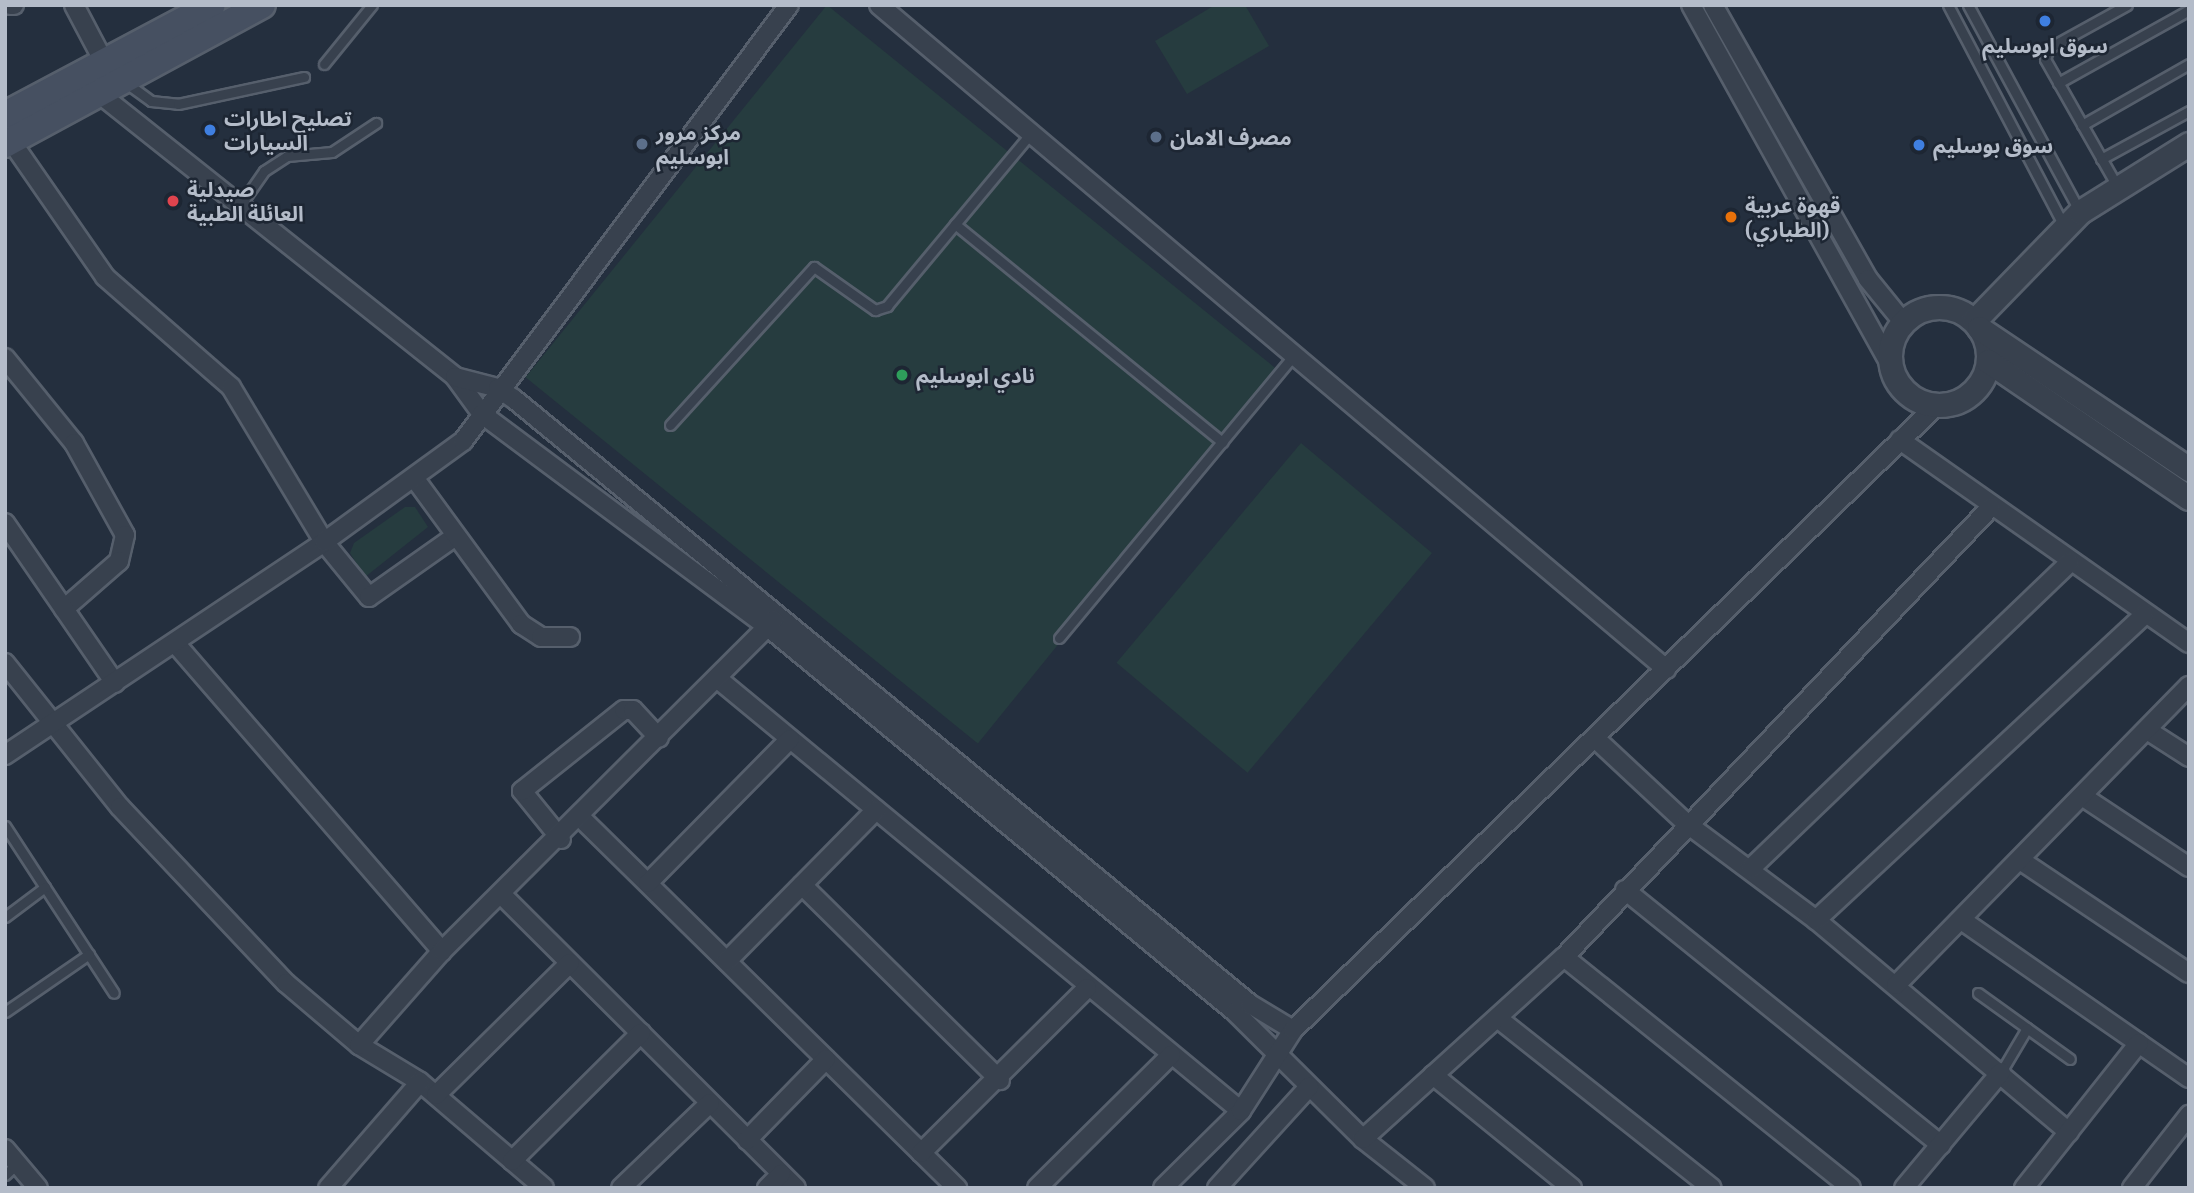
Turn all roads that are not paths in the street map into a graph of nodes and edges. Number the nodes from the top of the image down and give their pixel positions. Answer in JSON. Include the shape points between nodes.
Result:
{"nodes":[{"id":1,"x":74,"y":5,"type":"edge"},
{"id":2,"x":212,"y":5,"type":"edge"},
{"id":3,"x":262,"y":5,"type":"edge"},
{"id":4,"x":372,"y":5,"type":"edge"},
{"id":5,"x":789,"y":5,"type":"edge"},
{"id":6,"x":879,"y":5,"type":"edge"},
{"id":7,"x":1691,"y":5,"type":"edge"},
{"id":8,"x":1713,"y":5,"type":"edge"},
{"id":9,"x":1948,"y":5,"type":"edge"},
{"id":10,"x":1968,"y":5,"type":"edge"},
{"id":11,"x":2127,"y":5,"type":"edge"},
{"id":12,"x":2189,"y":10,"type":"edge"},
{"id":13,"x":1736,"y":46,"type":"junction"},
{"id":14,"x":1718,"y":55,"type":"junction"},
{"id":15,"x":104,"y":62,"type":"junction"},
{"id":16,"x":324,"y":64,"type":"dead end"},
{"id":17,"x":2189,"y":64,"type":"edge"},
{"id":18,"x":303,"y":77,"type":"dead end"},
{"id":19,"x":2058,"y":83,"type":"junction"},
{"id":20,"x":112,"y":88,"type":"junction"},
{"id":21,"x":2189,"y":111,"type":"edge"},
{"id":22,"x":5,"y":115,"type":"edge"},
{"id":23,"x":376,"y":123,"type":"dead end"},
{"id":24,"x":2082,"y":125,"type":"junction"},
{"id":25,"x":1031,"y":133,"type":"junction"},
{"id":26,"x":8,"y":142,"type":"edge"},
{"id":27,"x":2189,"y":144,"type":"edge"},
{"id":28,"x":2101,"y":159,"type":"junction"},
{"id":29,"x":2117,"y":186,"type":"junction"},
{"id":30,"x":239,"y":207,"type":"junction"},
{"id":31,"x":2072,"y":219,"type":"junction"},
{"id":32,"x":955,"y":224,"type":"junction"},
{"id":33,"x":1903,"y":322,"type":"junction"},
{"id":34,"x":1976,"y":324,"type":"junction"},
{"id":35,"x":1294,"y":355,"type":"junction"},
{"id":36,"x":5,"y":358,"type":"edge"},
{"id":37,"x":1887,"y":359,"type":"junction"},
{"id":38,"x":1988,"y":361,"type":"junction"},
{"id":39,"x":455,"y":377,"type":"junction"},
{"id":40,"x":498,"y":388,"type":"junction"},
{"id":41,"x":1937,"y":405,"type":"junction"},
{"id":42,"x":482,"y":414,"type":"junction"},
{"id":43,"x":670,"y":425,"type":"dead end"},
{"id":44,"x":1900,"y":440,"type":"junction"},
{"id":45,"x":1222,"y":442,"type":"junction"},
{"id":46,"x":2189,"y":469,"type":"edge"},
{"id":47,"x":415,"y":479,"type":"junction"},
{"id":48,"x":2189,"y":498,"type":"edge"},
{"id":49,"x":1991,"y":507,"type":"junction"},
{"id":50,"x":5,"y":523,"type":"edge"},
{"id":51,"x":454,"y":537,"type":"junction"},
{"id":52,"x":324,"y":542,"type":"junction"},
{"id":53,"x":2070,"y":562,"type":"junction"},
{"id":54,"x":64,"y":609,"type":"junction"},
{"id":55,"x":782,"y":613,"type":"junction"},
{"id":56,"x":2144,"y":615,"type":"junction"},
{"id":57,"x":768,"y":627,"type":"junction"},
{"id":58,"x":570,"y":637,"type":"dead end"},
{"id":59,"x":1059,"y":638,"type":"dead end"},
{"id":60,"x":175,"y":643,"type":"junction"},
{"id":61,"x":2189,"y":643,"type":"edge"},
{"id":62,"x":5,"y":663,"type":"edge"},
{"id":63,"x":1666,"y":669,"type":"junction"},
{"id":64,"x":718,"y":679,"type":"junction"},
{"id":65,"x":116,"y":683,"type":"junction"},
{"id":66,"x":2189,"y":686,"type":"edge"},
{"id":67,"x":54,"y":721,"type":"junction"},
{"id":68,"x":2147,"y":730,"type":"junction"},
{"id":69,"x":659,"y":738,"type":"junction"},
{"id":70,"x":790,"y":739,"type":"junction"},
{"id":71,"x":1597,"y":740,"type":"junction"},
{"id":72,"x":5,"y":755,"type":"edge"},
{"id":73,"x":2189,"y":757,"type":"edge"},
{"id":74,"x":2082,"y":796,"type":"junction"},
{"id":75,"x":876,"y":810,"type":"junction"},
{"id":76,"x":581,"y":818,"type":"junction"},
{"id":77,"x":1686,"y":822,"type":"junction"},
{"id":78,"x":5,"y":826,"type":"edge"},
{"id":79,"x":561,"y":839,"type":"junction"},
{"id":80,"x":2020,"y":860,"type":"junction"},
{"id":81,"x":2189,"y":867,"type":"edge"},
{"id":82,"x":1750,"y":869,"type":"junction"},
{"id":83,"x":648,"y":883,"type":"junction"},
{"id":84,"x":802,"y":885,"type":"junction"},
{"id":85,"x":45,"y":887,"type":"junction"},
{"id":86,"x":1625,"y":890,"type":"junction"},
{"id":87,"x":502,"y":895,"type":"junction"},
{"id":88,"x":5,"y":916,"type":"edge"},
{"id":89,"x":1816,"y":920,"type":"junction"},
{"id":90,"x":1963,"y":921,"type":"junction"},
{"id":91,"x":442,"y":951,"type":"junction"},
{"id":92,"x":89,"y":954,"type":"junction"},
{"id":93,"x":1564,"y":957,"type":"junction"},
{"id":94,"x":727,"y":961,"type":"junction"},
{"id":95,"x":570,"y":963,"type":"junction"},
{"id":96,"x":2189,"y":973,"type":"edge"},
{"id":97,"x":1896,"y":985,"type":"junction"},
{"id":98,"x":1087,"y":988,"type":"junction"},
{"id":99,"x":114,"y":993,"type":"dead end"},
{"id":100,"x":1978,"y":993,"type":"dead end"},
{"id":101,"x":5,"y":1012,"type":"edge"},
{"id":102,"x":1500,"y":1020,"type":"junction"},
{"id":103,"x":2027,"y":1028,"type":"junction"},
{"id":104,"x":1293,"y":1030,"type":"junction"},
{"id":105,"x":641,"y":1033,"type":"junction"},
{"id":106,"x":2139,"y":1043,"type":"junction"},
{"id":107,"x":359,"y":1045,"type":"junction"},
{"id":108,"x":1276,"y":1052,"type":"junction"},
{"id":109,"x":1171,"y":1055,"type":"junction"},
{"id":110,"x":826,"y":1059,"type":"junction"},
{"id":111,"x":2070,"y":1059,"type":"dead end"},
{"id":112,"x":2001,"y":1072,"type":"junction"},
{"id":113,"x":1433,"y":1075,"type":"junction"},
{"id":114,"x":2189,"y":1078,"type":"edge"},
{"id":115,"x":1000,"y":1080,"type":"junction"},
{"id":116,"x":420,"y":1082,"type":"junction"},
{"id":117,"x":1309,"y":1087,"type":"junction"},
{"id":118,"x":436,"y":1096,"type":"junction"},
{"id":119,"x":710,"y":1103,"type":"junction"},
{"id":120,"x":1241,"y":1111,"type":"junction"},
{"id":121,"x":2189,"y":1115,"type":"edge"},
{"id":122,"x":2069,"y":1132,"type":"junction"},
{"id":123,"x":1363,"y":1139,"type":"junction"},
{"id":124,"x":747,"y":1140,"type":"junction"},
{"id":125,"x":1941,"y":1145,"type":"junction"},
{"id":126,"x":5,"y":1149,"type":"edge"},
{"id":127,"x":921,"y":1153,"type":"junction"},
{"id":128,"x":512,"y":1161,"type":"junction"},
{"id":129,"x":11,"y":1169,"type":"edge"},
{"id":130,"x":781,"y":1174,"type":"junction"},
{"id":131,"x":333,"y":1186,"type":"edge"},
{"id":132,"x":38,"y":1188,"type":"edge"},
{"id":133,"x":544,"y":1188,"type":"edge"},
{"id":134,"x":621,"y":1188,"type":"edge"},
{"id":135,"x":767,"y":1188,"type":"edge"},
{"id":136,"x":796,"y":1188,"type":"edge"},
{"id":137,"x":957,"y":1188,"type":"edge"},
{"id":138,"x":1037,"y":1188,"type":"edge"},
{"id":139,"x":1163,"y":1188,"type":"edge"},
{"id":140,"x":1217,"y":1188,"type":"edge"},
{"id":141,"x":1425,"y":1188,"type":"edge"},
{"id":142,"x":1572,"y":1188,"type":"edge"},
{"id":143,"x":1712,"y":1188,"type":"edge"},
{"id":144,"x":1851,"y":1188,"type":"edge"},
{"id":145,"x":1904,"y":1188,"type":"edge"},
{"id":146,"x":2024,"y":1188,"type":"edge"},
{"id":147,"x":2132,"y":1188,"type":"edge"}],
"edges":[{"from":1,"to":15,"type":"street"},
{"from":2,"to":15,"type":"main road"},
{"from":3,"to":20,"type":"main road"},
{"from":4,"to":16,"type":"lane"},
{"from":5,"to":40,"type":"street"},
{"from":6,"to":25,"type":"street"},
{"from":7,"to":14,"type":"street"},
{"from":8,"to":13,"type":"street"},
{"from":9,"to":31,"type":"lane"},
{"from":10,"to":31,"type":"lane"},
{"from":11,"to":19,"type":"lane","via":[[2049,48],[2046,59]]},
{"from":12,"to":19,"type":"lane"},
{"from":13,"to":14,"type":"street"},
{"from":13,"to":33,"type":"street","via":[[1868,279]]},
{"from":14,"to":37,"type":"street"},
{"from":15,"to":22,"type":"main road"},
{"from":17,"to":24,"type":"lane"},
{"from":18,"to":20,"type":"lane","via":[[178,104]]},
{"from":19,"to":24,"type":"lane"},
{"from":20,"to":26,"type":"main road"},
{"from":20,"to":30,"type":"street"},
{"from":21,"to":28,"type":"lane"},
{"from":23,"to":30,"type":"lane","via":[[332,152],[287,156],[264,171]]},
{"from":24,"to":28,"type":"lane"},
{"from":25,"to":32,"type":"lane"},
{"from":25,"to":35,"type":"street"},
{"from":26,"to":52,"type":"street","via":[[105,277],[231,387]]},
{"from":27,"to":29,"type":"street"},
{"from":28,"to":29,"type":"lane"},
{"from":29,"to":31,"type":"street"},
{"from":30,"to":39,"type":"street"},
{"from":31,"to":34,"type":"street"},
{"from":32,"to":43,"type":"lane","via":[[887,306],[875,310],[814,267],[802,274]]},
{"from":32,"to":45,"type":"lane"},
{"from":33,"to":34,"type":"street","via":[[1925,308],[1951,308]]},
{"from":33,"to":37,"type":"street"},
{"from":34,"to":38,"type":"street"},
{"from":34,"to":46,"type":"street"},
{"from":35,"to":45,"type":"lane"},
{"from":35,"to":63,"type":"street"},
{"from":36,"to":54,"type":"street","via":[[74,443],[125,535],[119,561]]},
{"from":37,"to":41,"type":"street","via":[[1903,390]]},
{"from":38,"to":41,"type":"street","via":[[1971,393]]},
{"from":38,"to":48,"type":"street"},
{"from":39,"to":40,"type":"street"},
{"from":39,"to":42,"type":"street"},
{"from":40,"to":42,"type":"street"},
{"from":40,"to":55,"type":"street"},
{"from":41,"to":44,"type":"street"},
{"from":42,"to":47,"type":"street","via":[[463,441]]},
{"from":42,"to":57,"type":"street"},
{"from":44,"to":49,"type":"street"},
{"from":44,"to":63,"type":"street"},
{"from":45,"to":59,"type":"lane"},
{"from":47,"to":51,"type":"street"},
{"from":47,"to":52,"type":"street"},
{"from":49,"to":53,"type":"street"},
{"from":49,"to":77,"type":"street"},
{"from":50,"to":54,"type":"street"},
{"from":51,"to":52,"type":"street","via":[[369,597]]},
{"from":51,"to":58,"type":"street","via":[[521,624],[541,637]]},
{"from":52,"to":60,"type":"street"},
{"from":53,"to":56,"type":"street"},
{"from":53,"to":82,"type":"street"},
{"from":54,"to":65,"type":"street"},
{"from":55,"to":57,"type":"street"},
{"from":55,"to":104,"type":"street","via":[[1250,1004]]},
{"from":56,"to":61,"type":"street"},
{"from":56,"to":89,"type":"street"},
{"from":57,"to":64,"type":"street"},
{"from":57,"to":108,"type":"street"},
{"from":60,"to":65,"type":"street"},
{"from":60,"to":91,"type":"street"},
{"from":62,"to":67,"type":"street"},
{"from":63,"to":71,"type":"street"},
{"from":64,"to":69,"type":"street"},
{"from":64,"to":70,"type":"street"},
{"from":65,"to":67,"type":"street"},
{"from":66,"to":68,"type":"street"},
{"from":67,"to":72,"type":"street"},
{"from":67,"to":107,"type":"street","via":[[201,897]]},
{"from":68,"to":73,"type":"street"},
{"from":68,"to":74,"type":"street"},
{"from":69,"to":76,"type":"street"},
{"from":69,"to":79,"type":"street","via":[[633,710],[624,710],[522,791]]},
{"from":70,"to":75,"type":"street"},
{"from":70,"to":83,"type":"street"},
{"from":71,"to":77,"type":"street"},
{"from":71,"to":104,"type":"street"},
{"from":74,"to":80,"type":"street"},
{"from":74,"to":81,"type":"street"},
{"from":75,"to":84,"type":"street"},
{"from":75,"to":98,"type":"street"},
{"from":76,"to":79,"type":"street"},
{"from":76,"to":83,"type":"street"},
{"from":77,"to":82,"type":"street"},
{"from":77,"to":86,"type":"street"},
{"from":78,"to":85,"type":"lane"},
{"from":79,"to":87,"type":"street"},
{"from":80,"to":90,"type":"street"},
{"from":80,"to":96,"type":"street"},
{"from":82,"to":89,"type":"street"},
{"from":83,"to":94,"type":"street"},
{"from":84,"to":94,"type":"street"},
{"from":84,"to":115,"type":"street"},
{"from":85,"to":88,"type":"lane"},
{"from":85,"to":92,"type":"lane"},
{"from":86,"to":93,"type":"street"},
{"from":86,"to":125,"type":"street"},
{"from":87,"to":91,"type":"street"},
{"from":87,"to":95,"type":"street"},
{"from":89,"to":97,"type":"street"},
{"from":90,"to":97,"type":"street"},
{"from":90,"to":106,"type":"street"},
{"from":91,"to":107,"type":"street"},
{"from":92,"to":99,"type":"lane"},
{"from":92,"to":101,"type":"lane"},
{"from":93,"to":102,"type":"street"},
{"from":93,"to":144,"type":"street"},
{"from":94,"to":110,"type":"street"},
{"from":95,"to":105,"type":"street"},
{"from":95,"to":118,"type":"street"},
{"from":97,"to":112,"type":"street"},
{"from":98,"to":109,"type":"street"},
{"from":98,"to":115,"type":"street"},
{"from":100,"to":103,"type":"lane"},
{"from":102,"to":113,"type":"street"},
{"from":102,"to":143,"type":"street"},
{"from":103,"to":111,"type":"lane"},
{"from":103,"to":112,"type":"lane"},
{"from":104,"to":108,"type":"street"},
{"from":105,"to":119,"type":"street"},
{"from":105,"to":128,"type":"street"},
{"from":106,"to":114,"type":"street"},
{"from":106,"to":122,"type":"street"},
{"from":107,"to":116,"type":"street"},
{"from":108,"to":117,"type":"street"},
{"from":108,"to":120,"type":"street"},
{"from":109,"to":120,"type":"street"},
{"from":109,"to":138,"type":"street"},
{"from":110,"to":124,"type":"street"},
{"from":110,"to":127,"type":"street"},
{"from":112,"to":122,"type":"street"},
{"from":112,"to":125,"type":"street"},
{"from":113,"to":123,"type":"street"},
{"from":113,"to":142,"type":"street"},
{"from":115,"to":127,"type":"street"},
{"from":116,"to":118,"type":"street"},
{"from":116,"to":131,"type":"street"},
{"from":117,"to":123,"type":"street"},
{"from":117,"to":140,"type":"street"},
{"from":118,"to":128,"type":"street"},
{"from":119,"to":124,"type":"street"},
{"from":119,"to":134,"type":"street"},
{"from":120,"to":139,"type":"street"},
{"from":121,"to":147,"type":"street"},
{"from":122,"to":146,"type":"street"},
{"from":123,"to":141,"type":"street"},
{"from":124,"to":130,"type":"street"},
{"from":125,"to":145,"type":"street"},
{"from":126,"to":129,"type":"street"},
{"from":127,"to":137,"type":"street"},
{"from":128,"to":133,"type":"street"},
{"from":129,"to":132,"type":"street"},
{"from":130,"to":135,"type":"street"},
{"from":130,"to":136,"type":"street"}]}
